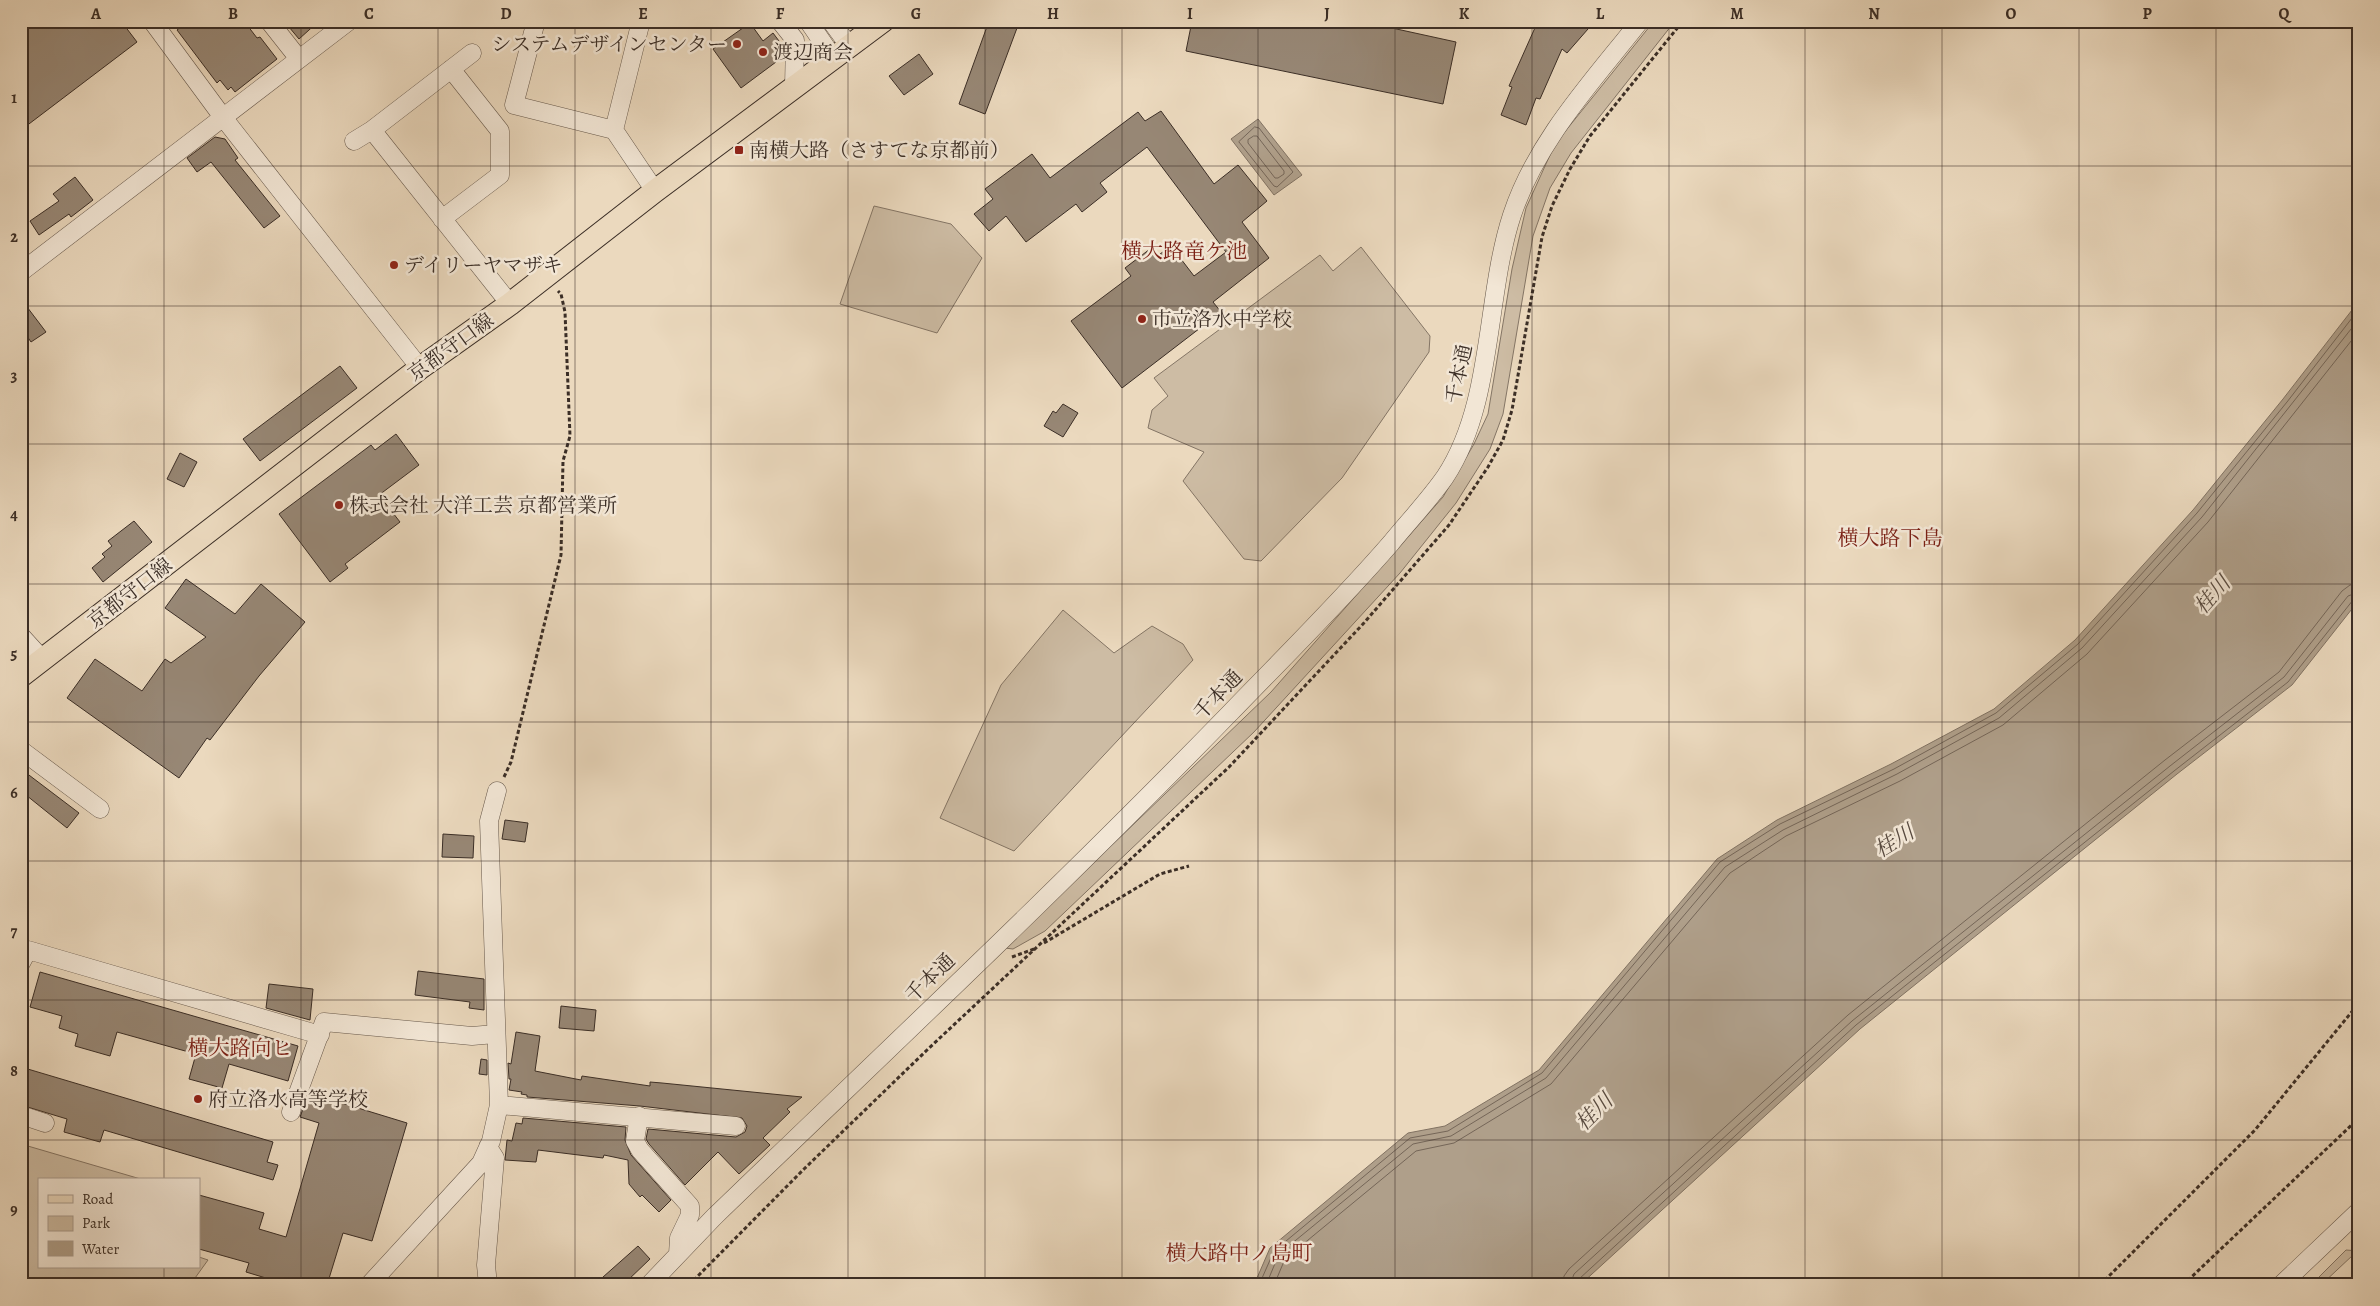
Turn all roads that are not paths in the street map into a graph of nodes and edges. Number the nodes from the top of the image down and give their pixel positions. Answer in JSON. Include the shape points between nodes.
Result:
{"nodes":[{"id":1,"x":152,"y":21,"type":"edge"},
{"id":2,"x":269,"y":21,"type":"edge"},
{"id":3,"x":349,"y":21,"type":"edge"},
{"id":4,"x":536,"y":21,"type":"edge"},
{"id":5,"x":642,"y":21,"type":"edge"},
{"id":6,"x":780,"y":21,"type":"edge"},
{"id":7,"x":808,"y":21,"type":"edge"},
{"id":8,"x":830,"y":21,"type":"edge"},
{"id":9,"x":884,"y":21,"type":"edge"},
{"id":10,"x":1640,"y":21,"type":"edge"},
{"id":11,"x":472,"y":53,"type":"dead end"},
{"id":12,"x":842,"y":53,"type":"junction"},
{"id":13,"x":298,"y":59,"type":"junction"},
{"id":14,"x":451,"y":69,"type":"junction"},
{"id":15,"x":794,"y":87,"type":"junction"},
{"id":16,"x":222,"y":116,"type":"junction"},
{"id":17,"x":372,"y":130,"type":"junction"},
{"id":18,"x":614,"y":130,"type":"junction"},
{"id":19,"x":354,"y":141,"type":"dead end"},
{"id":20,"x":655,"y":191,"type":"junction"},
{"id":21,"x":442,"y":218,"type":"junction"},
{"id":22,"x":21,"y":272,"type":"edge"},
{"id":23,"x":510,"y":304,"type":"junction"},
{"id":24,"x":420,"y":368,"type":"junction"},
{"id":25,"x":21,"y":636,"type":"edge"},
{"id":26,"x":43,"y":660,"type":"junction"},
{"id":27,"x":21,"y":676,"type":"edge"},
{"id":28,"x":21,"y":750,"type":"edge"},
{"id":29,"x":497,"y":791,"type":"road end"},
{"id":30,"x":100,"y":809,"type":"dead end"},
{"id":31,"x":21,"y":963,"type":"edge"},
{"id":32,"x":495,"y":1034,"type":"junction"},
{"id":33,"x":320,"y":1035,"type":"junction"},
{"id":34,"x":499,"y":1105,"type":"junction"},
{"id":35,"x":291,"y":1112,"type":"dead end"},
{"id":36,"x":21,"y":1116,"type":"edge"},
{"id":37,"x":639,"y":1116,"type":"junction"},
{"id":38,"x":46,"y":1123,"type":"dead end"},
{"id":39,"x":736,"y":1126,"type":"dead end"},
{"id":40,"x":488,"y":1147,"type":"junction"},
{"id":41,"x":2357,"y":1217,"type":"edge"},
{"id":42,"x":678,"y":1254,"type":"junction"},
{"id":43,"x":369,"y":1285,"type":"edge"},
{"id":44,"x":488,"y":1285,"type":"edge"},
{"id":45,"x":649,"y":1285,"type":"edge"},
{"id":46,"x":2281,"y":1285,"type":"edge"}],
"edges":[{"from":1,"to":16,"type":"street"},
{"from":2,"to":13,"type":"street"},
{"from":3,"to":13,"type":"street"},
{"from":4,"to":18,"type":"street","via":[[514,105]]},
{"from":5,"to":18,"type":"street"},
{"from":6,"to":15,"type":"street","via":[[795,40]]},
{"from":7,"to":12,"type":"street"},
{"from":8,"to":12,"type":"street"},
{"from":9,"to":12,"type":"main road","name":"京都守口線"},
{"from":10,"to":42,"type":"street","name":"千本通","via":[[1560,121],[1532,166],[1512,215],[1501,258],[1468,427],[1447,474],[1420,509],[1361,578],[1129,817]]},
{"from":11,"to":14,"type":"street"},
{"from":12,"to":15,"type":"main road","name":"京都守口線"},
{"from":13,"to":16,"type":"street"},
{"from":14,"to":17,"type":"street"},
{"from":14,"to":21,"type":"street","via":[[500,131],[500,175]]},
{"from":15,"to":20,"type":"main road","name":"京都守口線"},
{"from":16,"to":22,"type":"street"},
{"from":16,"to":24,"type":"street"},
{"from":17,"to":19,"type":"street"},
{"from":17,"to":21,"type":"street"},
{"from":18,"to":20,"type":"street"},
{"from":20,"to":23,"type":"main road","name":"京都守口線"},
{"from":21,"to":23,"type":"street"},
{"from":23,"to":24,"type":"main road","name":"京都守口線"},
{"from":24,"to":26,"type":"main road","name":"京都守口線"},
{"from":25,"to":26,"type":"street"},
{"from":26,"to":27,"type":"main road","name":"京都守口線"},
{"from":28,"to":30,"type":"street"},
{"from":29,"to":32,"type":"street","via":[[489,821]]},
{"from":31,"to":33,"type":"street","via":[[28,950]]},
{"from":32,"to":33,"type":"street","via":[[472,1036],[324,1022]]},
{"from":32,"to":34,"type":"street"},
{"from":33,"to":35,"type":"street"},
{"from":34,"to":37,"type":"street"},
{"from":34,"to":40,"type":"street"},
{"from":36,"to":38,"type":"street"},
{"from":37,"to":39,"type":"street"},
{"from":37,"to":42,"type":"street","via":[[635,1142],[690,1206],[690,1215],[679,1238]]},
{"from":40,"to":43,"type":"street","via":[[481,1163]]},
{"from":40,"to":44,"type":"street","via":[[495,1158],[486,1265]]},
{"from":41,"to":46,"type":"street"},
{"from":42,"to":45,"type":"street","name":"千本通"}]}
